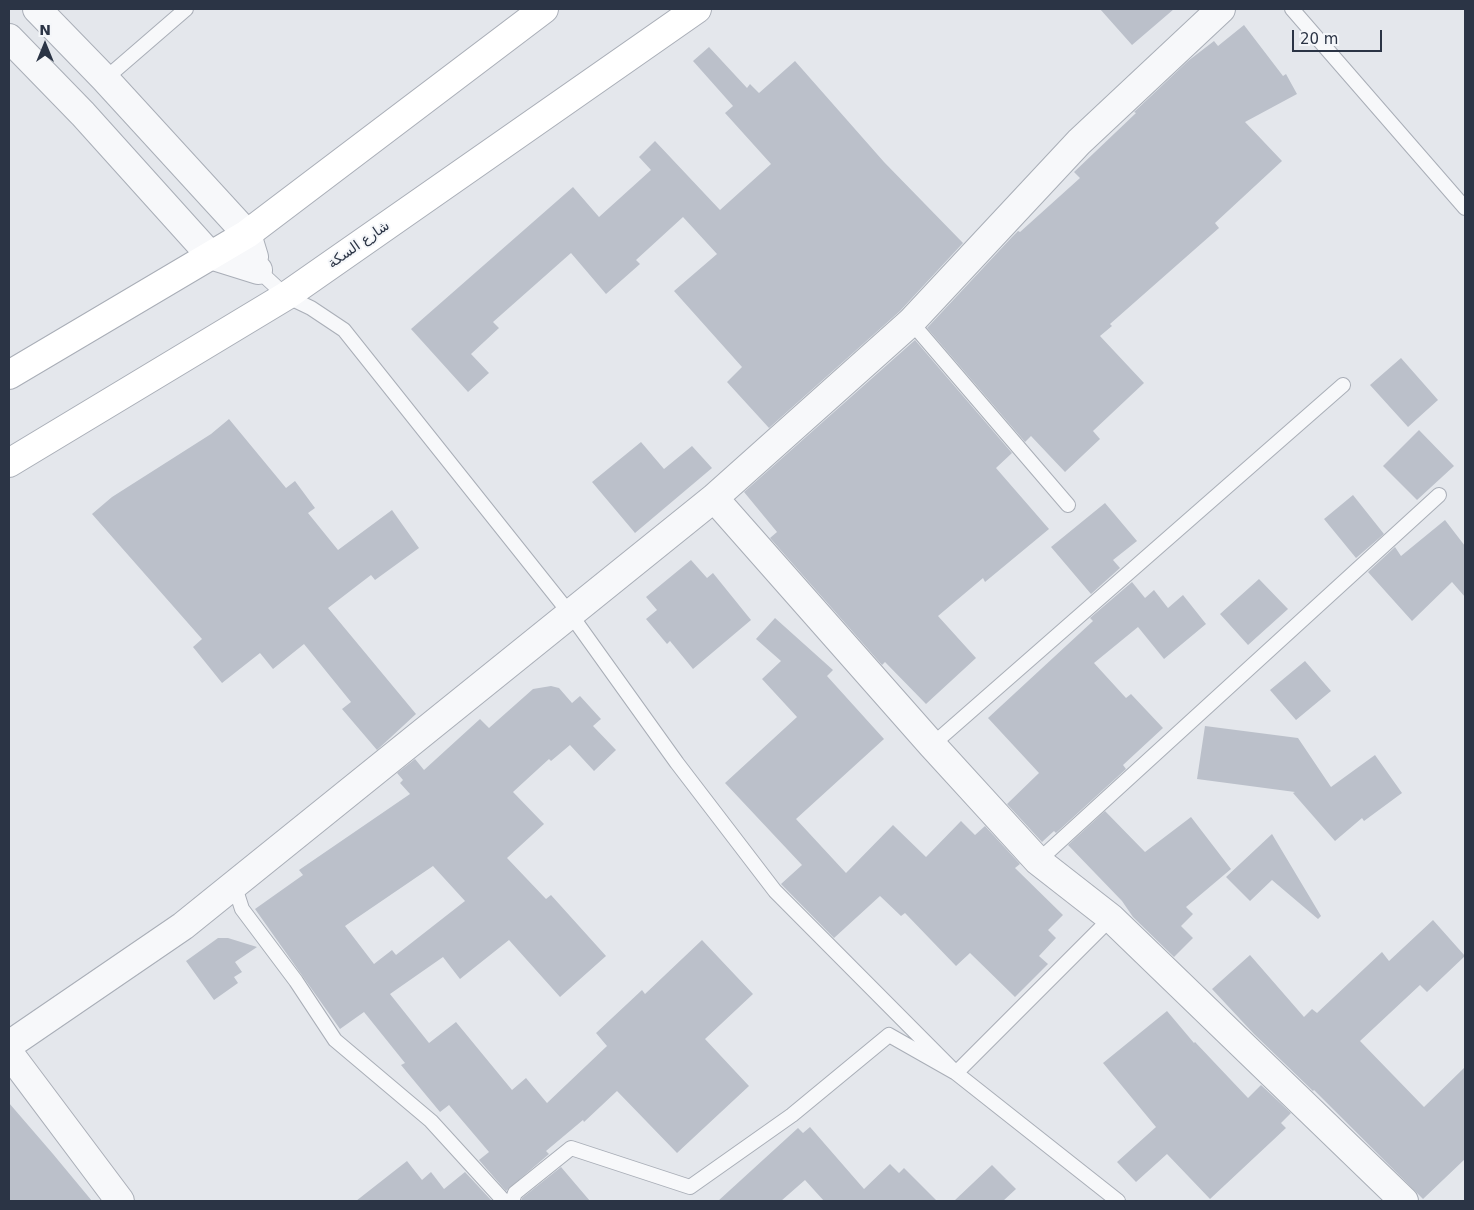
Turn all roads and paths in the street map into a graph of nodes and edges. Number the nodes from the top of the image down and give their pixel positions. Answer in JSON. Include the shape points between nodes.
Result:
{"nodes":[{"id":1,"x":37,"y":9,"type":"edge"},
{"id":2,"x":186,"y":9,"type":"edge"},
{"id":3,"x":544,"y":9,"type":"edge"},
{"id":4,"x":697,"y":9,"type":"edge"},
{"id":5,"x":1221,"y":9,"type":"edge"},
{"id":6,"x":1292,"y":9,"type":"edge"},
{"id":7,"x":9,"y":38,"type":"edge"},
{"id":8,"x":105,"y":79,"type":"junction"},
{"id":9,"x":1465,"y":208,"type":"edge"},
{"id":10,"x":247,"y":234,"type":"junction"},
{"id":11,"x":210,"y":255,"type":"junction"},
{"id":12,"x":258,"y":270,"type":"junction"},
{"id":13,"x":286,"y":296,"type":"junction"},
{"id":14,"x":911,"y":322,"type":"junction"},
{"id":15,"x":9,"y":375,"type":"edge"},
{"id":16,"x":1343,"y":385,"type":"dead end"},
{"id":17,"x":9,"y":463,"type":"edge"},
{"id":18,"x":1439,"y":495,"type":"dead end"},
{"id":19,"x":714,"y":498,"type":"junction"},
{"id":20,"x":1068,"y":505,"type":"dead end"},
{"id":21,"x":571,"y":615,"type":"junction"},
{"id":22,"x":932,"y":745,"type":"junction"},
{"id":23,"x":1038,"y":861,"type":"junction"},
{"id":24,"x":234,"y":884,"type":"junction"},
{"id":25,"x":1111,"y":918,"type":"junction"},
{"id":26,"x":9,"y":1045,"type":"edge"},
{"id":27,"x":9,"y":1054,"type":"edge"},
{"id":28,"x":956,"y":1073,"type":"junction"},
{"id":29,"x":120,"y":1201,"type":"edge"},
{"id":30,"x":504,"y":1201,"type":"edge"},
{"id":31,"x":512,"y":1201,"type":"edge"},
{"id":32,"x":1118,"y":1201,"type":"edge"},
{"id":33,"x":1404,"y":1201,"type":"edge"}],
"edges":[{"from":1,"to":8,"type":"street"},
{"from":2,"to":8,"type":"lane"},
{"from":3,"to":10,"type":"main road"},
{"from":4,"to":13,"type":"main road","name":"شارع السكة"},
{"from":5,"to":14,"type":"street","via":[[1079,142]]},
{"from":6,"to":9,"type":"lane"},
{"from":7,"to":11,"type":"street","via":[[83,114]]},
{"from":8,"to":10,"type":"street"},
{"from":10,"to":11,"type":"main road"},
{"from":10,"to":12,"type":"street"},
{"from":11,"to":12,"type":"street"},
{"from":11,"to":15,"type":"main road"},
{"from":12,"to":13,"type":"lane"},
{"from":13,"to":17,"type":"main road","name":"شارع السكة"},
{"from":13,"to":21,"type":"lane","via":[[344,330]]},
{"from":14,"to":19,"type":"street"},
{"from":14,"to":20,"type":"lane"},
{"from":16,"to":22,"type":"lane"},
{"from":18,"to":23,"type":"lane"},
{"from":19,"to":21,"type":"street"},
{"from":19,"to":22,"type":"street"},
{"from":21,"to":24,"type":"street"},
{"from":21,"to":28,"type":"lane","via":[[677,763],[775,891]]},
{"from":22,"to":23,"type":"street"},
{"from":23,"to":25,"type":"street"},
{"from":24,"to":26,"type":"street","via":[[183,926]]},
{"from":24,"to":30,"type":"lane","via":[[242,909],[335,1040],[431,1121]]},
{"from":25,"to":28,"type":"lane"},
{"from":25,"to":33,"type":"street"},
{"from":27,"to":29,"type":"street"},
{"from":28,"to":31,"type":"lane","via":[[889,1035],[792,1115],[690,1187],[571,1148],[515,1193]]},
{"from":28,"to":32,"type":"lane"}]}
